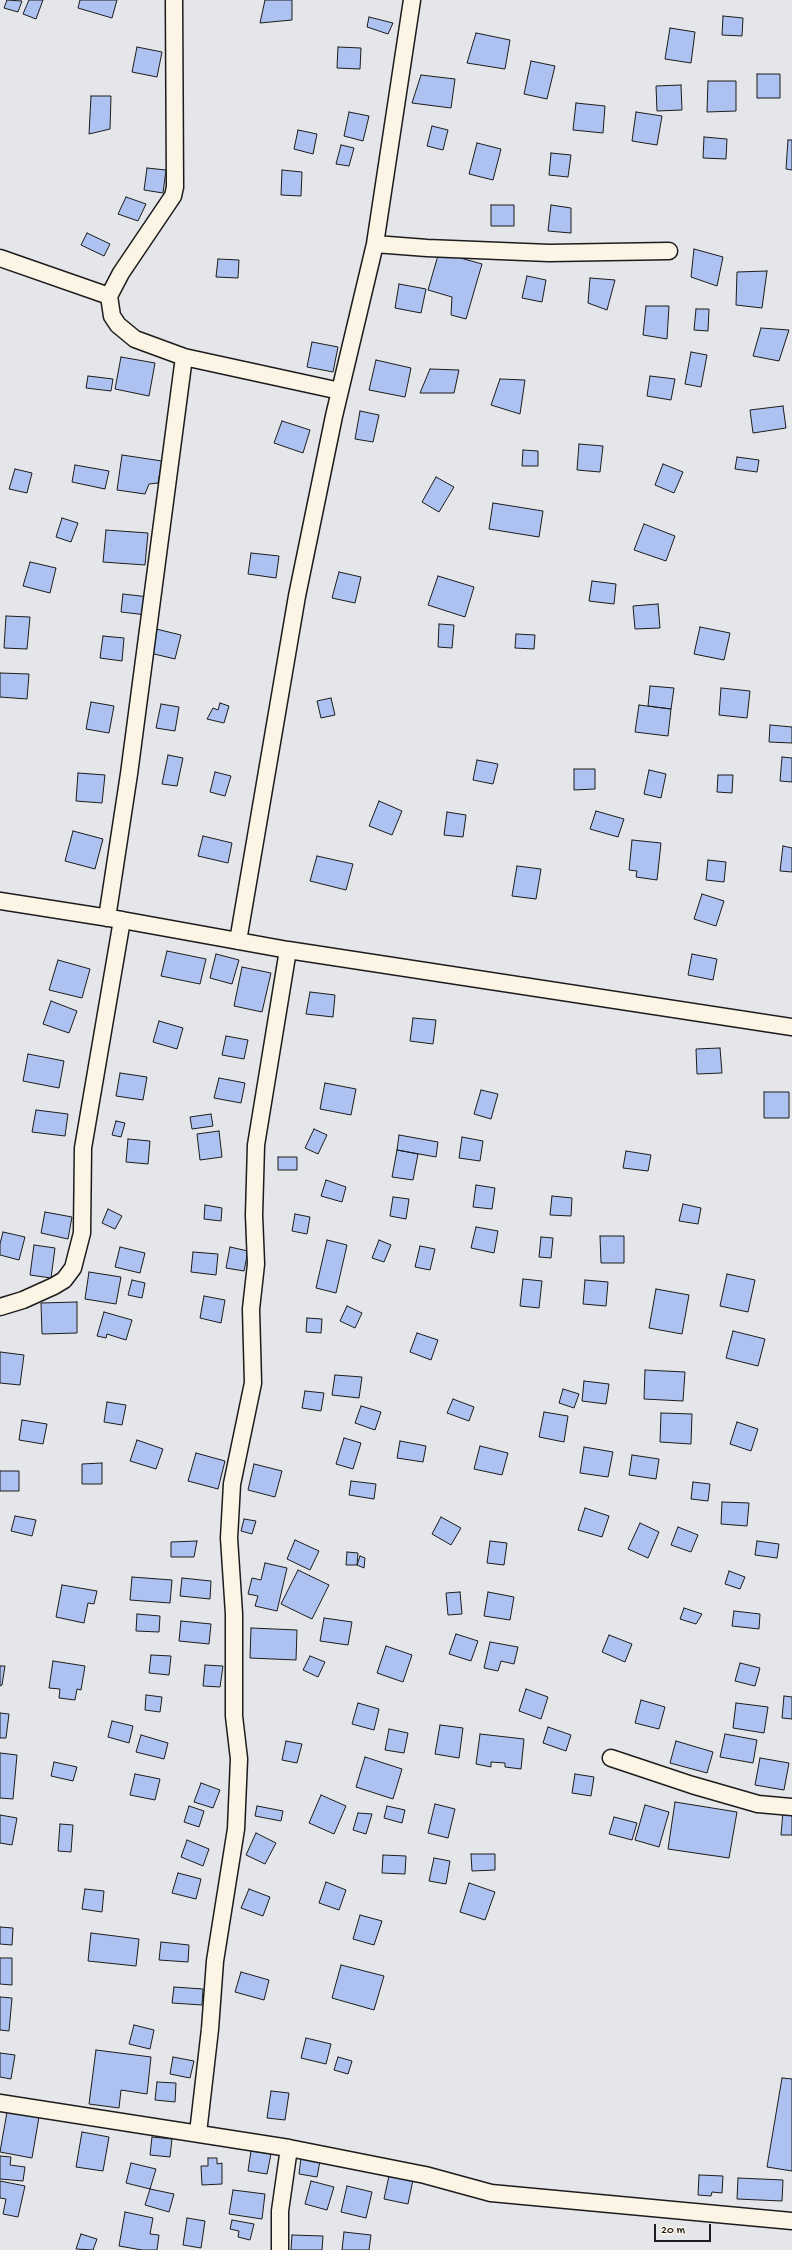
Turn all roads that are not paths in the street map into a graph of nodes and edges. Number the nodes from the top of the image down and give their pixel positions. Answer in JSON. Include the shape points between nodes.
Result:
{"nodes":[{"id":1,"x":174,"y":0,"type":"edge"},
{"id":2,"x":412,"y":0,"type":"edge"},
{"id":3,"x":375,"y":244,"type":"junction"},
{"id":4,"x":668,"y":251,"type":"dead end"},
{"id":5,"x":0,"y":258,"type":"edge"},
{"id":6,"x":109,"y":296,"type":"junction"},
{"id":7,"x":184,"y":358,"type":"junction"},
{"id":8,"x":340,"y":391,"type":"junction"},
{"id":9,"x":0,"y":902,"type":"edge"},
{"id":10,"x":115,"y":919,"type":"junction"},
{"id":11,"x":238,"y":941,"type":"junction"},
{"id":12,"x":288,"y":950,"type":"junction"},
{"id":13,"x":792,"y":1027,"type":"edge"},
{"id":14,"x":0,"y":1307,"type":"edge"},
{"id":15,"x":611,"y":1758,"type":"dead end"},
{"id":16,"x":792,"y":1807,"type":"edge"},
{"id":17,"x":0,"y":2103,"type":"edge"},
{"id":18,"x":198,"y":2133,"type":"junction"},
{"id":19,"x":289,"y":2148,"type":"junction"},
{"id":20,"x":792,"y":2221,"type":"edge"},
{"id":21,"x":280,"y":2250,"type":"edge"}],
"edges":[{"from":1,"to":6,"type":"street","via":[[173,196],[121,273]]},
{"from":2,"to":3,"type":"street"},
{"from":3,"to":4,"type":"street","via":[[549,253]]},
{"from":3,"to":8,"type":"street"},
{"from":5,"to":6,"type":"street"},
{"from":6,"to":7,"type":"street","via":[[112,316],[124,330],[135,339]]},
{"from":7,"to":8,"type":"street"},
{"from":7,"to":10,"type":"street","via":[[129,774]]},
{"from":8,"to":11,"type":"street","via":[[298,596]]},
{"from":9,"to":10,"type":"street"},
{"from":10,"to":11,"type":"street"},
{"from":10,"to":14,"type":"street","via":[[83,1148],[82,1233],[73,1268],[64,1280],[54,1286]]},
{"from":11,"to":12,"type":"street"},
{"from":12,"to":13,"type":"street"},
{"from":12,"to":18,"type":"street","via":[[256,1145],[256,1264],[251,1309],[253,1383],[232,1484],[229,1538],[234,1614],[234,1716],[238,1759],[236,1829],[215,1961]]},
{"from":15,"to":16,"type":"street","via":[[758,1804]]},
{"from":17,"to":18,"type":"street"},
{"from":18,"to":19,"type":"street"},
{"from":19,"to":20,"type":"street","via":[[425,2175],[491,2193]]},
{"from":19,"to":21,"type":"street","via":[[280,2211]]}]}
